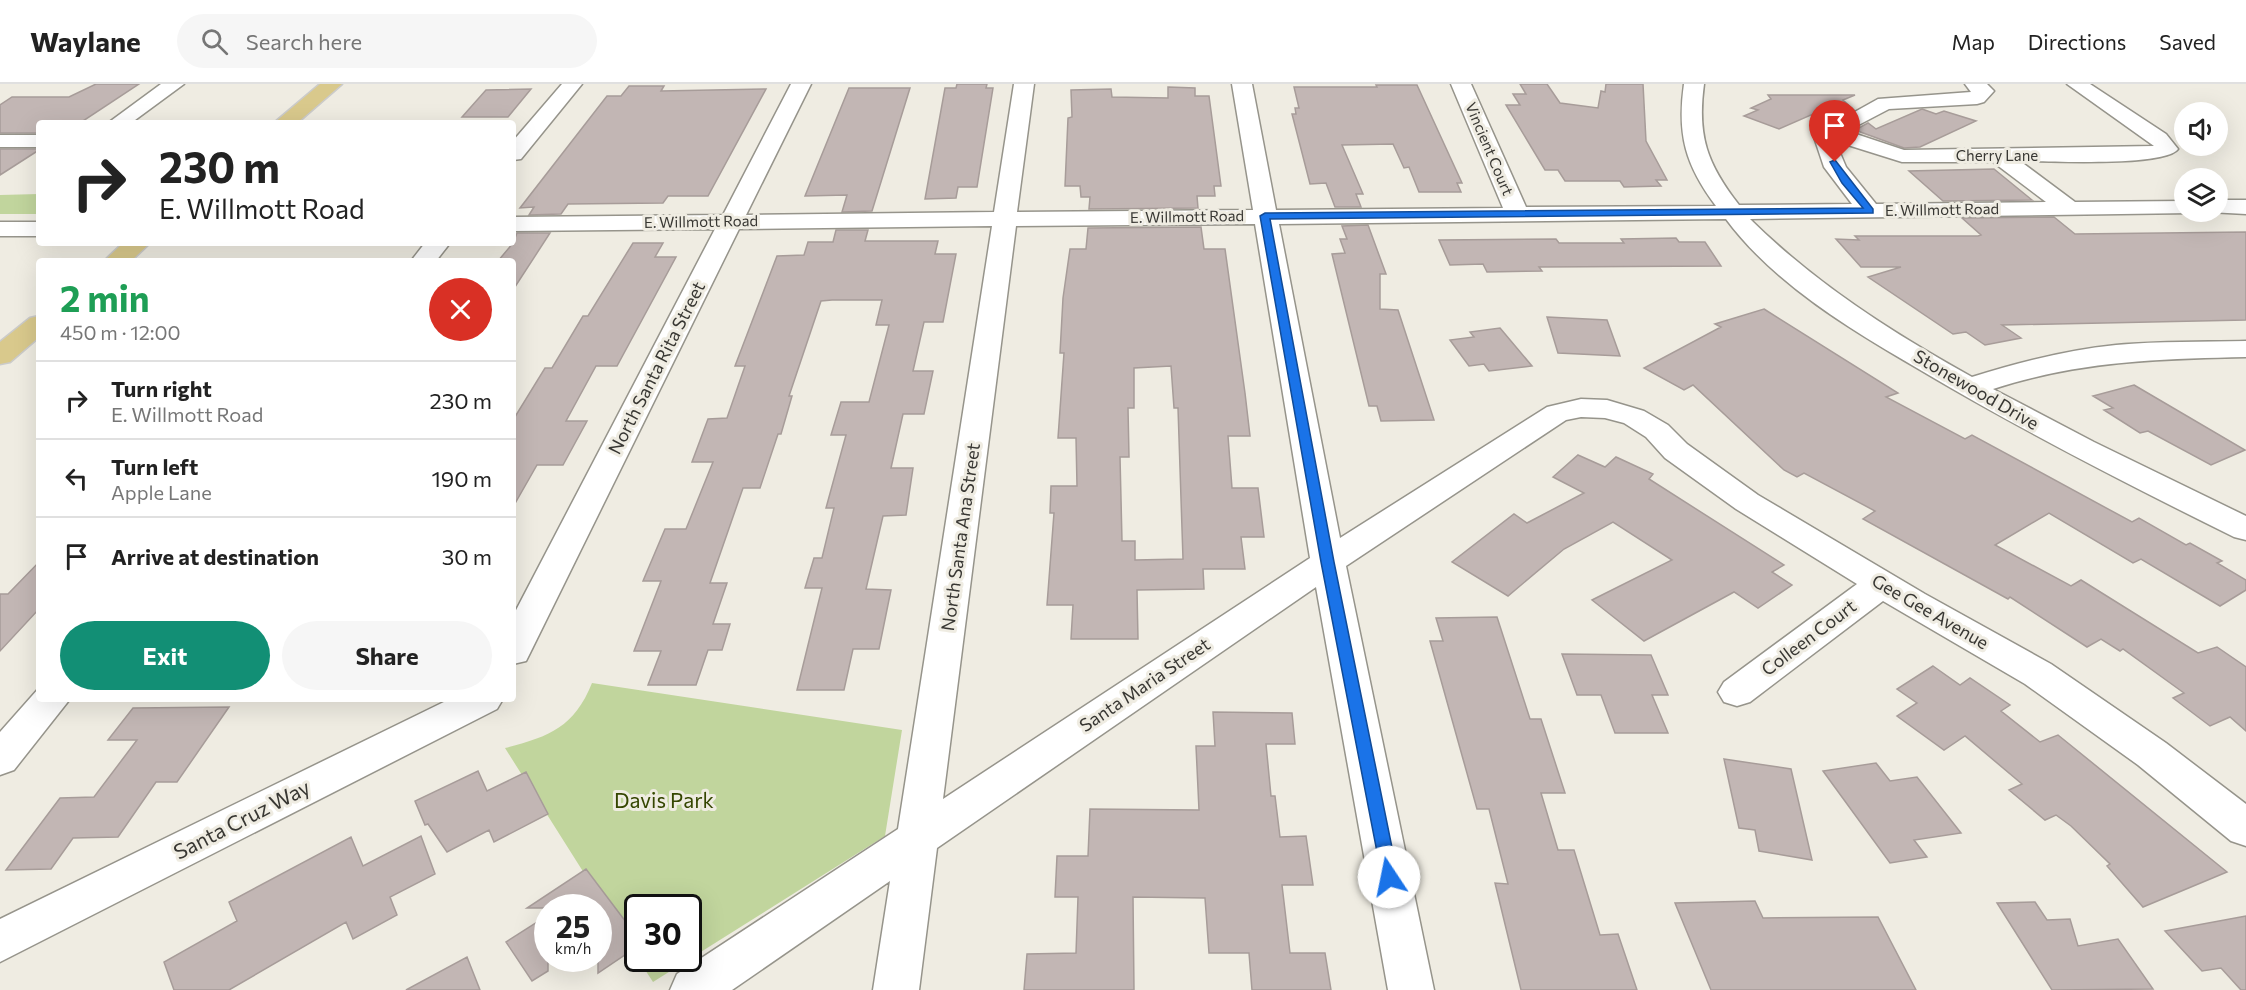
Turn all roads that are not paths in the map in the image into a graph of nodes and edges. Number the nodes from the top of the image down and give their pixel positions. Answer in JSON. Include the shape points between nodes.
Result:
{"nodes":[{"id":1,"x":174,"y":84,"type":"edge"},
{"id":2,"x":332,"y":84,"type":"edge"},
{"id":3,"x":573,"y":84,"type":"edge"},
{"id":4,"x":801,"y":84,"type":"edge"},
{"id":5,"x":1024,"y":84,"type":"edge"},
{"id":6,"x":1242,"y":84,"type":"edge"},
{"id":7,"x":1461,"y":84,"type":"edge"},
{"id":8,"x":1694,"y":84,"type":"edge"},
{"id":9,"x":1974,"y":84,"type":"edge"},
{"id":10,"x":2077,"y":84,"type":"edge"},
{"id":11,"x":122,"y":120,"type":"edge"},
{"id":12,"x":288,"y":120,"type":"edge"},
{"id":13,"x":1829,"y":132,"type":"junction"},
{"id":14,"x":0,"y":141,"type":"edge"},
{"id":15,"x":36,"y":141,"type":"edge"},
{"id":16,"x":516,"y":150,"type":"edge"},
{"id":17,"x":2000,"y":156,"type":"junction"},
{"id":18,"x":2228,"y":207,"type":"edge"},
{"id":19,"x":2246,"y":207,"type":"edge"},
{"id":20,"x":2174,"y":208,"type":"edge"},
{"id":21,"x":2069,"y":209,"type":"junction"},
{"id":22,"x":1870,"y":211,"type":"junction"},
{"id":23,"x":1733,"y":212,"type":"junction"},
{"id":24,"x":1517,"y":214,"type":"junction"},
{"id":25,"x":1265,"y":216,"type":"junction"},
{"id":26,"x":1006,"y":219,"type":"junction"},
{"id":27,"x":730,"y":222,"type":"junction"},
{"id":28,"x":516,"y":224,"type":"edge"},
{"id":29,"x":0,"y":229,"type":"edge"},
{"id":30,"x":36,"y":229,"type":"edge"},
{"id":31,"x":134,"y":246,"type":"edge"},
{"id":32,"x":436,"y":246,"type":"edge"},
{"id":33,"x":120,"y":258,"type":"edge"},
{"id":34,"x":426,"y":258,"type":"edge"},
{"id":35,"x":36,"y":326,"type":"edge"},
{"id":36,"x":2246,"y":349,"type":"edge"},
{"id":37,"x":0,"y":356,"type":"edge"},
{"id":38,"x":1969,"y":387,"type":"junction"},
{"id":39,"x":1607,"y":409,"type":"joint"},
{"id":40,"x":2246,"y":529,"type":"edge"},
{"id":41,"x":1328,"y":562,"type":"junction"},
{"id":42,"x":1881,"y":584,"type":"junction"},
{"id":43,"x":516,"y":645,"type":"edge"},
{"id":44,"x":1737,"y":692,"type":"dead end"},
{"id":45,"x":48,"y":702,"type":"edge"},
{"id":46,"x":478,"y":702,"type":"edge"},
{"id":47,"x":0,"y":759,"type":"edge"},
{"id":48,"x":2246,"y":828,"type":"edge"},
{"id":49,"x":918,"y":839,"type":"junction"},
{"id":50,"x":0,"y":941,"type":"edge"},
{"id":51,"x":693,"y":990,"type":"edge"},
{"id":52,"x":896,"y":990,"type":"edge"},
{"id":53,"x":1411,"y":990,"type":"edge"}],
"edges":[{"from":1,"to":11,"type":"street"},
{"from":2,"to":12,"type":"main road"},
{"from":3,"to":16,"type":"street"},
{"from":4,"to":27,"type":"street","name":"North Santa Rita Street"},
{"from":5,"to":26,"type":"street","name":"North Santa Ana Street"},
{"from":6,"to":25,"type":"street"},
{"from":7,"to":24,"type":"street","name":"Vincient Court"},
{"from":8,"to":23,"type":"street","name":"Stonewood Drive","via":[[1690,125],[1695,149],[1721,198]]},
{"from":9,"to":13,"type":"street","via":[[1984,91],[1977,98],[1885,103]]},
{"from":10,"to":17,"type":"street","name":"Cherry Lane","via":[[2159,138],[2167,149],[2150,154]]},
{"from":13,"to":17,"type":"street","name":"Cherry Lane","via":[[1902,156]]},
{"from":13,"to":22,"type":"street","via":[[1824,137],[1825,144],[1845,181]]},
{"from":14,"to":15,"type":"street"},
{"from":17,"to":21,"type":"street"},
{"from":18,"to":19,"type":"street"},
{"from":20,"to":21,"type":"street","name":"E. Willmott Road"},
{"from":21,"to":22,"type":"street","name":"E. Willmott Road"},
{"from":22,"to":23,"type":"street","name":"E. Willmott Road"},
{"from":23,"to":24,"type":"street","name":"E. Willmott Road"},
{"from":23,"to":38,"type":"street","name":"Stonewood Drive","via":[[1776,258],[1822,294],[1878,333]]},
{"from":24,"to":25,"type":"street","name":"E. Willmott Road"},
{"from":25,"to":26,"type":"street","name":"E. Willmott Road"},
{"from":25,"to":41,"type":"street"},
{"from":26,"to":27,"type":"street","name":"E. Willmott Road"},
{"from":26,"to":49,"type":"street","name":"North Santa Ana Street"},
{"from":27,"to":28,"type":"street","name":"E. Willmott Road"},
{"from":27,"to":43,"type":"street","name":"North Santa Rita Street"},
{"from":29,"to":30,"type":"street"},
{"from":31,"to":33,"type":"main road"},
{"from":32,"to":34,"type":"street"},
{"from":35,"to":37,"type":"main road"},
{"from":36,"to":38,"type":"street","via":[[2088,356],[2017,371]]},
{"from":38,"to":40,"type":"street","name":"Stonewood Drive","via":[[2072,444]]},
{"from":39,"to":41,"type":"street","name":"Santa Maria Street","via":[[1581,408],[1557,413]]},
{"from":39,"to":42,"type":"street","name":"Gee Gee Avenue","via":[[1634,417],[1657,431],[1719,484]]},
{"from":41,"to":49,"type":"street","name":"Santa Maria Street"},
{"from":41,"to":53,"type":"street"},
{"from":42,"to":44,"type":"street","name":"Colleen Court"},
{"from":42,"to":48,"type":"street","name":"Gee Gee Avenue","via":[[2038,674],[2152,754]]},
{"from":45,"to":47,"type":"street"},
{"from":46,"to":50,"type":"street","name":"Santa Cruz Way"},
{"from":49,"to":51,"type":"street","name":"Santa Maria Street"},
{"from":49,"to":52,"type":"street","name":"North Santa Ana Street"}]}
